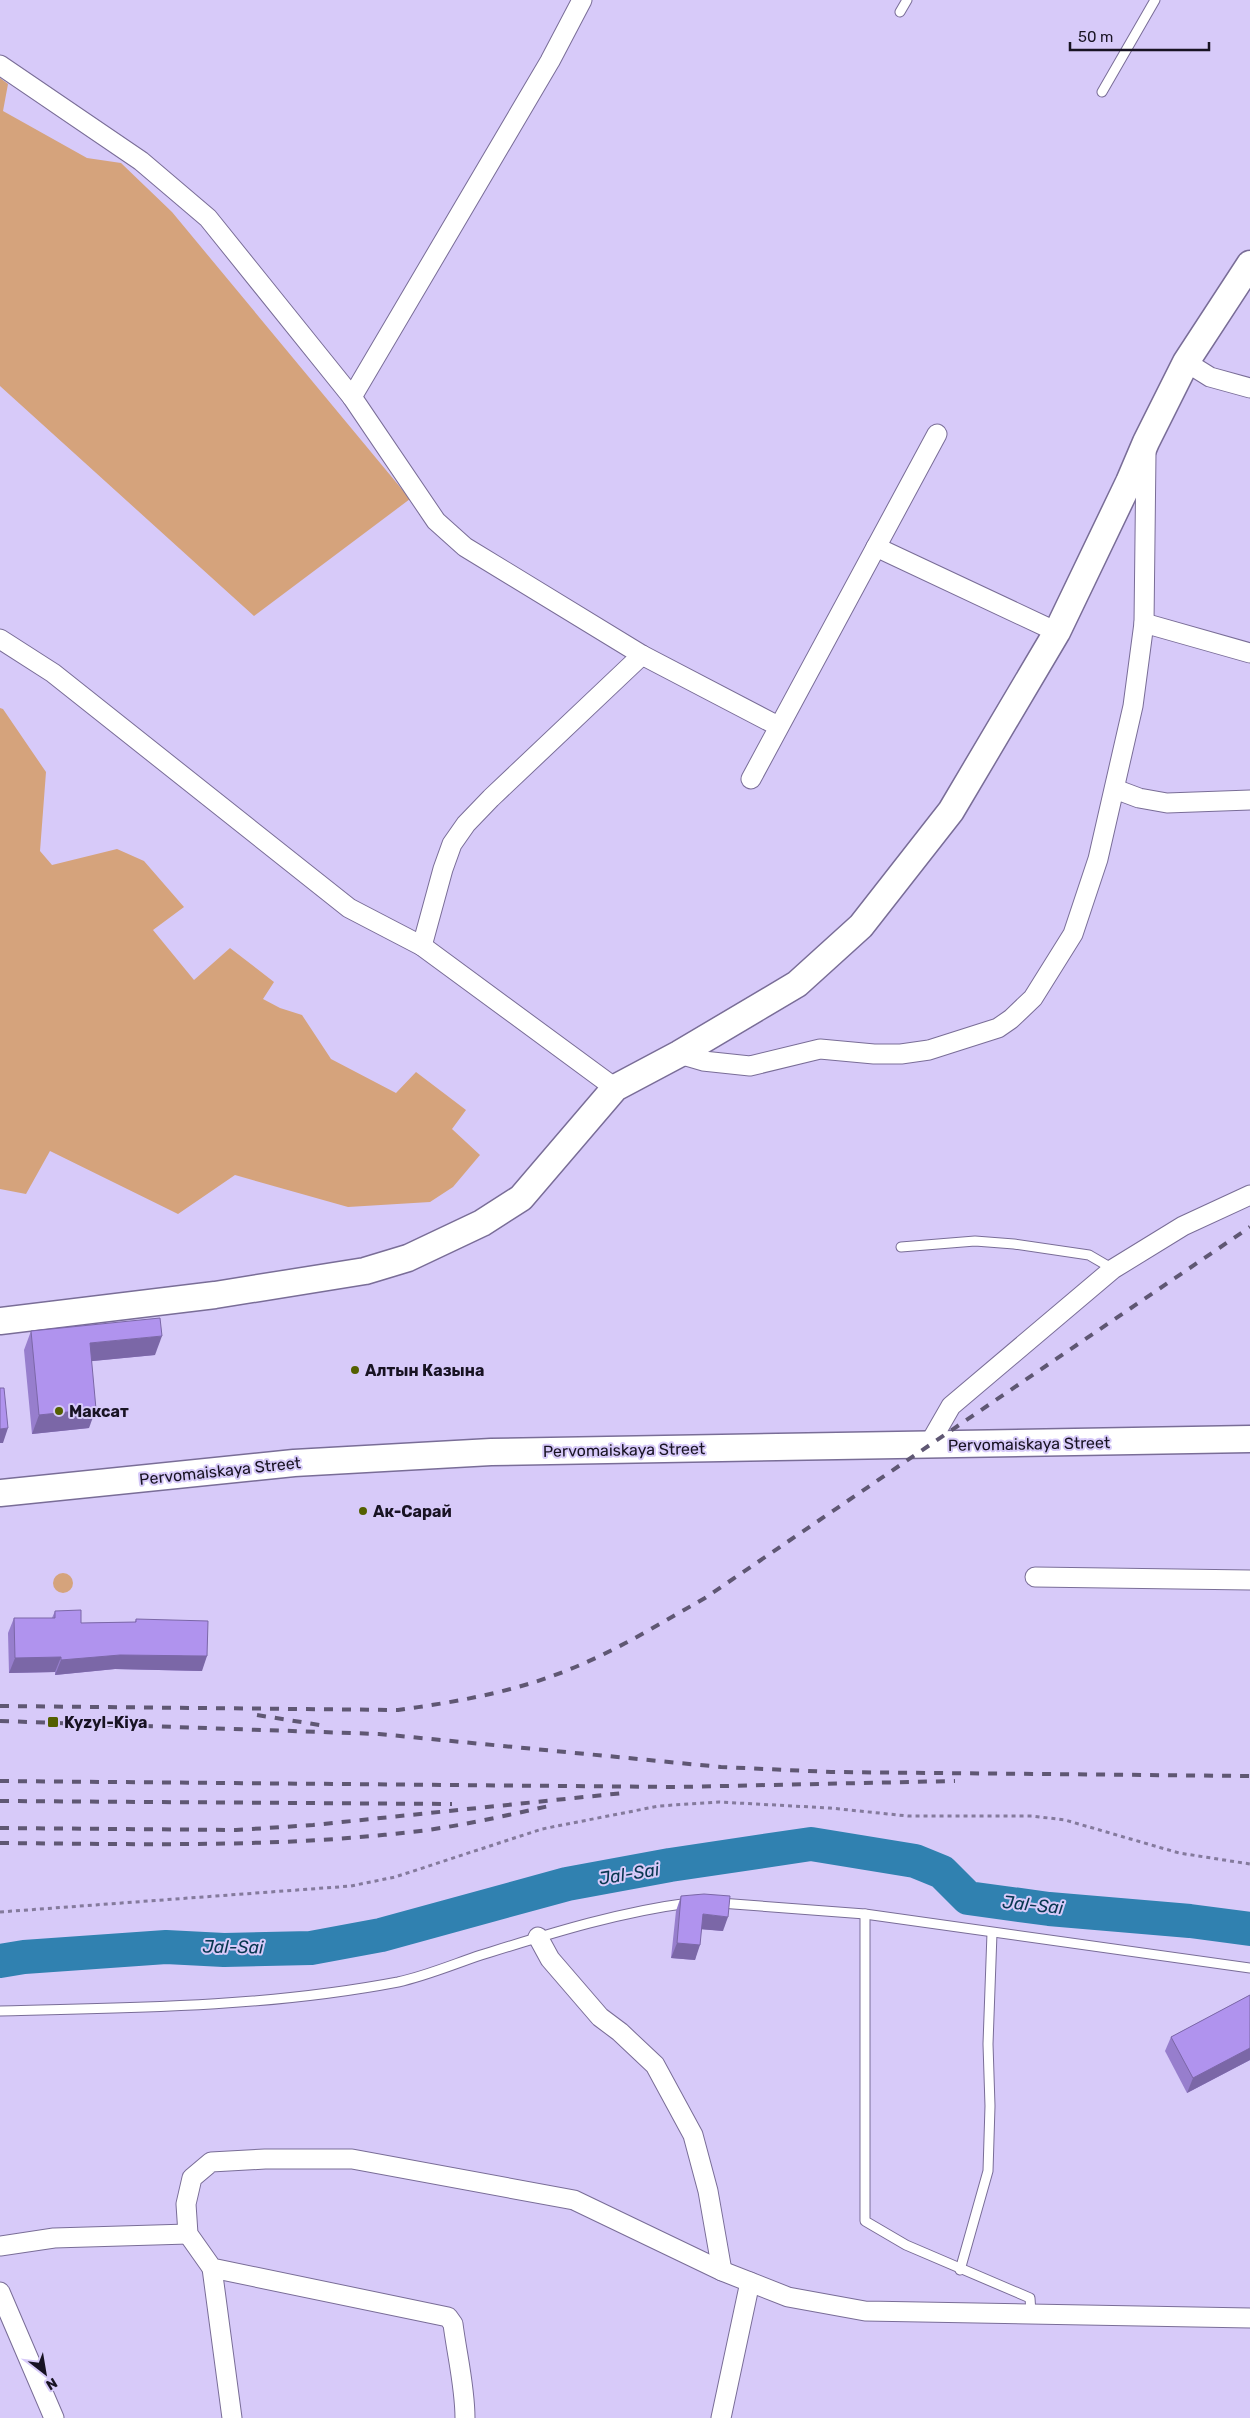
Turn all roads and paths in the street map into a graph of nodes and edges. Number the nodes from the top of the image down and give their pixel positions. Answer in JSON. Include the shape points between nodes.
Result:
{"nodes":[{"id":1,"x":582,"y":0,"type":"edge"},
{"id":2,"x":907,"y":0,"type":"edge"},
{"id":3,"x":1155,"y":0,"type":"edge"},
{"id":4,"x":900,"y":12,"type":"dead end"},
{"id":5,"x":0,"y":65,"type":"edge"},
{"id":6,"x":1102,"y":92,"type":"dead end"},
{"id":7,"x":1250,"y":264,"type":"edge"},
{"id":8,"x":1186,"y":362,"type":"junction"},
{"id":9,"x":1250,"y":388,"type":"edge"},
{"id":10,"x":352,"y":397,"type":"junction"},
{"id":11,"x":937,"y":434,"type":"dead end"},
{"id":12,"x":1137,"y":485,"type":"junction"},
{"id":13,"x":876,"y":547,"type":"junction"},
{"id":14,"x":1144,"y":623,"type":"junction"},
{"id":15,"x":1057,"y":632,"type":"junction"},
{"id":16,"x":0,"y":639,"type":"edge"},
{"id":17,"x":1250,"y":653,"type":"edge"},
{"id":18,"x":642,"y":655,"type":"junction"},
{"id":19,"x":778,"y":726,"type":"junction"},
{"id":20,"x":751,"y":779,"type":"dead end"},
{"id":21,"x":1115,"y":789,"type":"junction"},
{"id":22,"x":1250,"y":800,"type":"edge"},
{"id":23,"x":422,"y":946,"type":"junction"},
{"id":24,"x":679,"y":1054,"type":"junction"},
{"id":25,"x":615,"y":1088,"type":"junction"},
{"id":26,"x":1250,"y":1195,"type":"edge"},
{"id":27,"x":901,"y":1247,"type":"dead end"},
{"id":28,"x":1113,"y":1269,"type":"junction"},
{"id":29,"x":0,"y":1321,"type":"edge"},
{"id":30,"x":1250,"y":1439,"type":"edge"},
{"id":31,"x":928,"y":1446,"type":"junction"},
{"id":32,"x":0,"y":1493,"type":"edge"},
{"id":33,"x":1035,"y":1577,"type":"dead end"},
{"id":34,"x":1250,"y":1580,"type":"edge"},
{"id":35,"x":1250,"y":1864,"type":"edge"},
{"id":36,"x":0,"y":1912,"type":"edge"},
{"id":37,"x":865,"y":1914,"type":"junction"},
{"id":38,"x":992,"y":1934,"type":"junction"},
{"id":39,"x":538,"y":1937,"type":"junction"},
{"id":40,"x":1250,"y":1968,"type":"edge"},
{"id":41,"x":0,"y":2012,"type":"edge"},
{"id":42,"x":188,"y":2234,"type":"junction"},
{"id":43,"x":0,"y":2246,"type":"edge"},
{"id":44,"x":212,"y":2268,"type":"junction"},
{"id":45,"x":960,"y":2270,"type":"junction"},
{"id":46,"x":722,"y":2271,"type":"junction"},
{"id":47,"x":750,"y":2282,"type":"junction"},
{"id":48,"x":0,"y":2292,"type":"edge"},
{"id":49,"x":1031,"y":2314,"type":"junction"},
{"id":50,"x":1250,"y":2318,"type":"edge"},
{"id":51,"x":54,"y":2418,"type":"edge"},
{"id":52,"x":232,"y":2418,"type":"edge"},
{"id":53,"x":465,"y":2418,"type":"edge"},
{"id":54,"x":722,"y":2418,"type":"edge"}],
"edges":[{"from":1,"to":10,"type":"street","via":[[545,69]]},
{"from":2,"to":4,"type":"lane"},
{"from":3,"to":6,"type":"lane"},
{"from":5,"to":10,"type":"street","via":[[141,161],[208,218]]},
{"from":7,"to":8,"type":"street"},
{"from":8,"to":9,"type":"street","via":[[1210,377]]},
{"from":8,"to":12,"type":"street","via":[[1146,442]]},
{"from":10,"to":18,"type":"street","via":[[436,521],[465,547]]},
{"from":11,"to":13,"type":"street"},
{"from":12,"to":14,"type":"street"},
{"from":12,"to":15,"type":"street"},
{"from":13,"to":15,"type":"street"},
{"from":13,"to":19,"type":"street"},
{"from":14,"to":17,"type":"street"},
{"from":14,"to":21,"type":"street","via":[[1133,706]]},
{"from":15,"to":24,"type":"street","via":[[951,811],[861,926],[797,984]]},
{"from":16,"to":23,"type":"street","via":[[53,673],[349,908]]},
{"from":18,"to":19,"type":"street"},
{"from":18,"to":23,"type":"street","via":[[466,824],[452,844]]},
{"from":19,"to":20,"type":"street"},
{"from":21,"to":22,"type":"street","via":[[1167,803]]},
{"from":21,"to":24,"type":"street","via":[[1098,859],[1073,934],[1032,998],[998,1028],[928,1050],[901,1054],[820,1049],[750,1066],[703,1062]]},
{"from":23,"to":25,"type":"street"},
{"from":24,"to":25,"type":"street"},
{"from":25,"to":29,"type":"street","via":[[521,1198],[482,1223],[408,1258],[365,1271],[215,1295]]},
{"from":26,"to":28,"type":"street","via":[[1183,1226]]},
{"from":27,"to":28,"type":"lane","via":[[975,1241],[1014,1244],[1089,1255]]},
{"from":28,"to":31,"type":"street","via":[[951,1406]]},
{"from":30,"to":31,"type":"street","name":"Pervomaiskaya Street"},
{"from":31,"to":32,"type":"street","name":"Pervomaiskaya Street","via":[[481,1453],[294,1463]]},
{"from":33,"to":34,"type":"street"},
{"from":35,"to":36,"type":"path","via":[[1179,1854],[1065,1820],[1032,1816],[908,1816],[719,1802],[660,1806],[542,1829],[396,1877],[351,1886]]},
{"from":37,"to":38,"type":"lane"},
{"from":37,"to":39,"type":"lane","via":[[704,1902],[645,1908]]},
{"from":37,"to":45,"type":"lane","via":[[865,2221],[906,2245]]},
{"from":38,"to":40,"type":"lane"},
{"from":38,"to":45,"type":"lane","via":[[988,2171]]},
{"from":39,"to":41,"type":"lane","via":[[401,1981],[297,1999],[179,2007]]},
{"from":39,"to":46,"type":"street","via":[[550,1958],[600,2017],[655,2065],[693,2136],[708,2191]]},
{"from":42,"to":43,"type":"street","via":[[54,2238]]},
{"from":42,"to":44,"type":"street"},
{"from":42,"to":46,"type":"street","via":[[186,2204],[192,2178],[211,2162],[352,2159],[574,2200]]},
{"from":44,"to":52,"type":"street"},
{"from":44,"to":53,"type":"street","via":[[448,2317],[453,2324],[465,2397]]},
{"from":45,"to":49,"type":"lane","via":[[1030,2298]]},
{"from":46,"to":47,"type":"street"},
{"from":47,"to":49,"type":"street","via":[[788,2297],[865,2311]]},
{"from":47,"to":54,"type":"street"},
{"from":48,"to":51,"type":"street"},
{"from":49,"to":50,"type":"street"}]}
